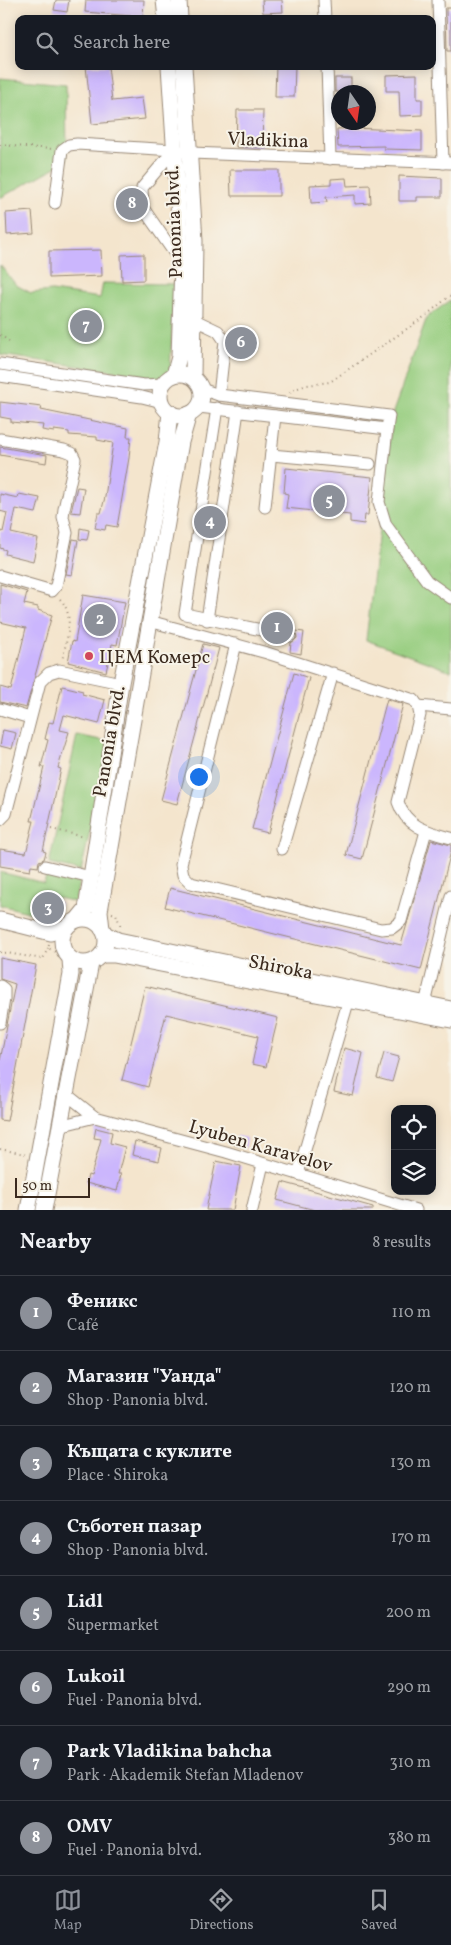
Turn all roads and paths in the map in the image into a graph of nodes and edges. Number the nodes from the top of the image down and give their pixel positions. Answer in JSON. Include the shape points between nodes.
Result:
{"nodes":[{"id":1,"x":164,"y":0,"type":"edge"},
{"id":2,"x":179,"y":0,"type":"edge"},
{"id":3,"x":324,"y":0,"type":"edge"},
{"id":4,"x":438,"y":0,"type":"edge"},
{"id":5,"x":166,"y":15,"type":"edge"},
{"id":6,"x":180,"y":15,"type":"edge"},
{"id":7,"x":325,"y":15,"type":"edge"},
{"id":8,"x":169,"y":70,"type":"edge"},
{"id":9,"x":184,"y":70,"type":"edge"},
{"id":10,"x":327,"y":70,"type":"edge"},
{"id":11,"x":0,"y":145,"type":"edge"},
{"id":12,"x":62,"y":150,"type":"junction"},
{"id":13,"x":174,"y":150,"type":"junction"},
{"id":14,"x":191,"y":153,"type":"junction"},
{"id":15,"x":330,"y":159,"type":"junction"},
{"id":16,"x":447,"y":163,"type":"edge"},
{"id":17,"x":56,"y":202,"type":"dead end"},
{"id":18,"x":182,"y":264,"type":"junction"},
{"id":19,"x":451,"y":295,"type":"edge"},
{"id":20,"x":195,"y":320,"type":"junction"},
{"id":21,"x":0,"y":335,"type":"edge"},
{"id":22,"x":9,"y":341,"type":"dead end"},
{"id":23,"x":0,"y":364,"type":"edge"},
{"id":24,"x":0,"y":376,"type":"edge"},
{"id":25,"x":169,"y":380,"type":"junction"},
{"id":26,"x":197,"y":383,"type":"junction"},
{"id":27,"x":219,"y":395,"type":"junction"},
{"id":28,"x":282,"y":403,"type":"junction"},
{"id":29,"x":166,"y":407,"type":"junction"},
{"id":30,"x":217,"y":408,"type":"junction"},
{"id":31,"x":194,"y":410,"type":"junction"},
{"id":32,"x":238,"y":411,"type":"junction"},
{"id":33,"x":275,"y":416,"type":"junction"},
{"id":34,"x":387,"y":429,"type":"junction"},
{"id":35,"x":0,"y":439,"type":"edge"},
{"id":36,"x":271,"y":455,"type":"junction"},
{"id":37,"x":370,"y":464,"type":"dead end"},
{"id":38,"x":265,"y":507,"type":"dead end"},
{"id":39,"x":0,"y":576,"type":"edge"},
{"id":40,"x":52,"y":591,"type":"junction"},
{"id":41,"x":451,"y":598,"type":"edge"},
{"id":42,"x":207,"y":620,"type":"junction"},
{"id":43,"x":149,"y":621,"type":"junction"},
{"id":44,"x":270,"y":632,"type":"junction"},
{"id":45,"x":290,"y":636,"type":"dead end"},
{"id":46,"x":236,"y":644,"type":"junction"},
{"id":47,"x":267,"y":652,"type":"junction"},
{"id":48,"x":60,"y":670,"type":"junction"},
{"id":49,"x":333,"y":674,"type":"junction"},
{"id":50,"x":121,"y":683,"type":"junction"},
{"id":51,"x":418,"y":706,"type":"junction"},
{"id":52,"x":451,"y":709,"type":"edge"},
{"id":53,"x":0,"y":710,"type":"edge"},
{"id":54,"x":30,"y":718,"type":"junction"},
{"id":55,"x":0,"y":820,"type":"edge"},
{"id":56,"x":51,"y":829,"type":"dead end"},
{"id":57,"x":426,"y":831,"type":"junction"},
{"id":58,"x":451,"y":838,"type":"edge"},
{"id":59,"x":97,"y":840,"type":"junction"},
{"id":60,"x":282,"y":849,"type":"dead end"},
{"id":61,"x":45,"y":866,"type":"dead end"},
{"id":62,"x":91,"y":877,"type":"junction"},
{"id":63,"x":450,"y":901,"type":"edge"},
{"id":64,"x":0,"y":920,"type":"edge"},
{"id":65,"x":65,"y":927,"type":"junction"},
{"id":66,"x":104,"y":931,"type":"junction"},
{"id":67,"x":0,"y":952,"type":"edge"},
{"id":68,"x":60,"y":952,"type":"junction"},
{"id":69,"x":97,"y":959,"type":"junction"},
{"id":70,"x":0,"y":986,"type":"edge"},
{"id":71,"x":350,"y":994,"type":"junction"},
{"id":72,"x":425,"y":1004,"type":"junction"},
{"id":73,"x":451,"y":1009,"type":"edge"},
{"id":74,"x":451,"y":1020,"type":"edge"},
{"id":75,"x":0,"y":1023,"type":"edge"},
{"id":76,"x":65,"y":1093,"type":"junction"},
{"id":77,"x":95,"y":1117,"type":"junction"},
{"id":78,"x":59,"y":1126,"type":"junction"},
{"id":79,"x":263,"y":1164,"type":"junction"},
{"id":80,"x":298,"y":1174,"type":"junction"},
{"id":81,"x":28,"y":1210,"type":"edge"},
{"id":82,"x":44,"y":1210,"type":"edge"},
{"id":83,"x":254,"y":1210,"type":"edge"},
{"id":84,"x":416,"y":1210,"type":"edge"}],
"edges":[{"from":1,"to":5,"type":"main road"},
{"from":2,"to":6,"type":"main road"},
{"from":3,"to":7,"type":"street"},
{"from":4,"to":16,"type":"street"},
{"from":8,"to":13,"type":"main road","name":"Panonia blvd."},
{"from":9,"to":14,"type":"main road","name":"Panonia blvd."},
{"from":10,"to":15,"type":"street"},
{"from":11,"to":12,"type":"path"},
{"from":12,"to":13,"type":"street","name":"Vladikina","via":[[77,144]]},
{"from":12,"to":17,"type":"street"},
{"from":13,"to":14,"type":"street","name":"Vladikina"},
{"from":13,"to":18,"type":"main road","name":"Panonia blvd."},
{"from":13,"to":18,"type":"street","via":[[142,188],[143,208]]},
{"from":14,"to":15,"type":"street","name":"Vladikina"},
{"from":14,"to":20,"type":"main road","name":"Panonia blvd."},
{"from":15,"to":16,"type":"street","name":"Vladikina"},
{"from":18,"to":25,"type":"main road","name":"Panonia blvd.","via":[[178,357]]},
{"from":19,"to":28,"type":"path","via":[[341,375],[330,382],[292,390]]},
{"from":20,"to":26,"type":"main road","name":"Panonia blvd."},
{"from":20,"to":27,"type":"street","via":[[218,331],[225,341]]},
{"from":21,"to":22,"type":"path"},
{"from":23,"to":25,"type":"street","via":[[144,385]]},
{"from":24,"to":29,"type":"street","via":[[142,397]]},
{"from":25,"to":26,"type":"main road"},
{"from":25,"to":29,"type":"main road","name":"Panonia blvd.","via":[[160,393]]},
{"from":26,"to":27,"type":"street"},
{"from":26,"to":31,"type":"main road","name":"Panonia blvd.","via":[[202,397]]},
{"from":27,"to":28,"type":"street"},
{"from":28,"to":34,"type":"street","via":[[389,416]]},
{"from":29,"to":31,"type":"main road","via":[[179,416]]},
{"from":29,"to":50,"type":"main road","name":"Panonia blvd.","via":[[167,442]]},
{"from":30,"to":31,"type":"street"},
{"from":30,"to":32,"type":"street"},
{"from":30,"to":42,"type":"street","via":[[185,612]]},
{"from":31,"to":43,"type":"main road","name":"Panonia blvd.","via":[[181,442]]},
{"from":32,"to":33,"type":"street"},
{"from":32,"to":42,"type":"street"},
{"from":33,"to":34,"type":"street"},
{"from":33,"to":36,"type":"street"},
{"from":34,"to":41,"type":"street","via":[[379,502],[386,525],[428,581]]},
{"from":35,"to":40,"type":"street","via":[[64,450],[75,458],[63,517],[67,532],[60,579]]},
{"from":36,"to":37,"type":"street"},
{"from":36,"to":38,"type":"street"},
{"from":39,"to":40,"type":"street"},
{"from":40,"to":48,"type":"path","via":[[69,611]]},
{"from":42,"to":44,"type":"street"},
{"from":43,"to":46,"type":"street"},
{"from":43,"to":66,"type":"main road","name":"Panonia blvd.","via":[[100,910]]},
{"from":44,"to":45,"type":"street"},
{"from":44,"to":47,"type":"street"},
{"from":46,"to":47,"type":"street"},
{"from":46,"to":57,"type":"street","via":[[181,864],[183,875],[191,883],[381,929],[392,928],[401,921]]},
{"from":47,"to":49,"type":"street"},
{"from":48,"to":50,"type":"street"},
{"from":48,"to":54,"type":"street","via":[[49,673],[40,682]]},
{"from":49,"to":51,"type":"street","via":[[414,700]]},
{"from":49,"to":60,"type":"street"},
{"from":50,"to":59,"type":"main road","name":"Panonia blvd."},
{"from":51,"to":52,"type":"street"},
{"from":51,"to":57,"type":"street","via":[[420,715],[398,802],[408,821]]},
{"from":53,"to":54,"type":"street"},
{"from":54,"to":55,"type":"street","via":[[6,814]]},
{"from":56,"to":59,"type":"path"},
{"from":57,"to":58,"type":"street"},
{"from":59,"to":62,"type":"main road","name":"Panonia blvd."},
{"from":61,"to":62,"type":"street"},
{"from":62,"to":65,"type":"main road","name":"Panonia blvd.","via":[[86,908]]},
{"from":63,"to":72,"type":"street"},
{"from":64,"to":65,"type":"main road"},
{"from":65,"to":66,"type":"main road","via":[[88,920]]},
{"from":65,"to":68,"type":"main road"},
{"from":66,"to":69,"type":"main road","name":"Panonia blvd.","via":[[106,945]]},
{"from":66,"to":71,"type":"main road","name":"Shiroka","via":[[118,940]]},
{"from":67,"to":68,"type":"path","via":[[43,959]]},
{"from":68,"to":69,"type":"main road","via":[[80,963]]},
{"from":68,"to":81,"type":"main road","via":[[71,974]]},
{"from":69,"to":71,"type":"main road","name":"Shiroka","via":[[114,955]]},
{"from":69,"to":76,"type":"main road","name":"Panonia blvd."},
{"from":70,"to":75,"type":"street","via":[[4,989]]},
{"from":71,"to":72,"type":"main road","name":"Shiroka"},
{"from":71,"to":74,"type":"main road","name":"Shiroka"},
{"from":71,"to":80,"type":"street"},
{"from":72,"to":73,"type":"main road","name":"Shiroka"},
{"from":76,"to":77,"type":"street","name":"Lyuben Karavelov"},
{"from":76,"to":78,"type":"main road","name":"Panonia blvd."},
{"from":77,"to":78,"type":"street","name":"Lyuben Karavelov"},
{"from":77,"to":79,"type":"street","name":"Lyuben Karavelov"},
{"from":78,"to":82,"type":"main road","name":"Panonia blvd."},
{"from":79,"to":80,"type":"street","name":"Lyuben Karavelov"},
{"from":79,"to":83,"type":"street"},
{"from":80,"to":84,"type":"street","name":"Lyuben Karavelov"}]}
